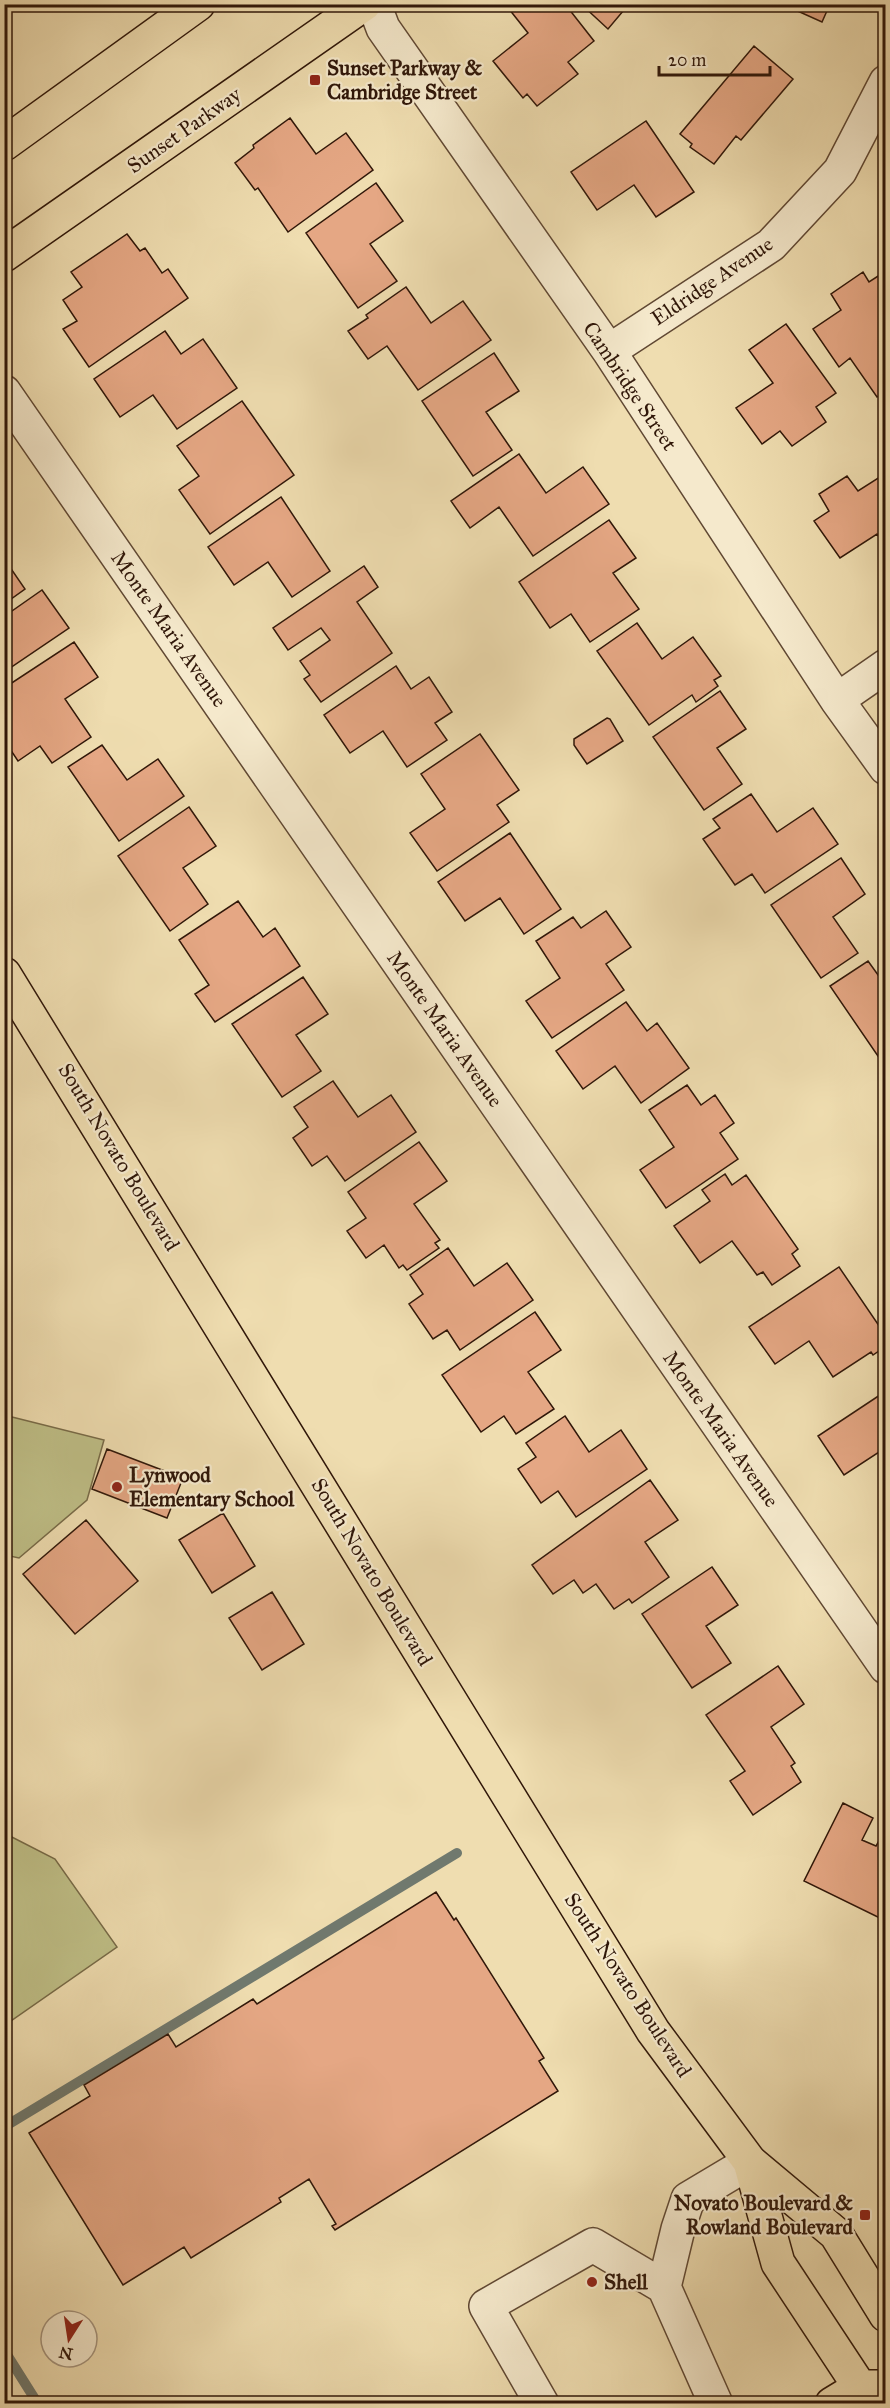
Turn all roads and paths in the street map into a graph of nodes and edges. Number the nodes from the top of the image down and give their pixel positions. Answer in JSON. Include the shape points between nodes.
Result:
{"nodes":[{"id":1,"x":198,"y":4,"type":"edge"},
{"id":2,"x":364,"y":4,"type":"edge"},
{"id":3,"x":374,"y":4,"type":"edge"},
{"id":4,"x":885,"y":82,"type":"edge"},
{"id":5,"x":4,"y":144,"type":"edge"},
{"id":6,"x":4,"y":255,"type":"edge"},
{"id":7,"x":609,"y":351,"type":"junction"},
{"id":8,"x":4,"y":392,"type":"edge"},
{"id":9,"x":885,"y":666,"type":"edge"},
{"id":10,"x":837,"y":700,"type":"junction"},
{"id":11,"x":885,"y":768,"type":"edge"},
{"id":12,"x":4,"y":974,"type":"edge"},
{"id":13,"x":885,"y":1667,"type":"edge"},
{"id":14,"x":750,"y":2163,"type":"junction"},
{"id":15,"x":664,"y":2287,"type":"junction"},
{"id":16,"x":885,"y":2315,"type":"edge"},
{"id":17,"x":872,"y":2392,"type":"edge"},
{"id":18,"x":542,"y":2403,"type":"edge"},
{"id":19,"x":716,"y":2403,"type":"edge"},
{"id":20,"x":832,"y":2403,"type":"edge"}],
"edges":[{"from":1,"to":5,"type":"main road"},
{"from":2,"to":6,"type":"main road","name":"Sunset Parkway"},
{"from":3,"to":7,"type":"street","name":"Cambridge Street","via":[[384,28]]},
{"from":4,"to":7,"type":"street","name":"Eldridge Avenue","via":[[840,171],[771,244]]},
{"from":7,"to":10,"type":"street","name":"Cambridge Street"},
{"from":8,"to":13,"type":"street","name":"Monte Maria Avenue"},
{"from":9,"to":10,"type":"street"},
{"from":10,"to":11,"type":"street","name":"Cambridge Street"},
{"from":12,"to":14,"type":"main road","name":"South Novato Boulevard","via":[[653,2031]]},
{"from":14,"to":15,"type":"street","via":[[688,2199]]},
{"from":14,"to":16,"type":"main road","name":"South Novato Boulevard","via":[[836,2234]]},
{"from":14,"to":17,"type":"main road","name":"South Novato Boulevard","via":[[778,2263]]},
{"from":15,"to":18,"type":"street","via":[[593,2245],[486,2306]]},
{"from":15,"to":19,"type":"street"},
{"from":17,"to":20,"type":"main road"}]}
